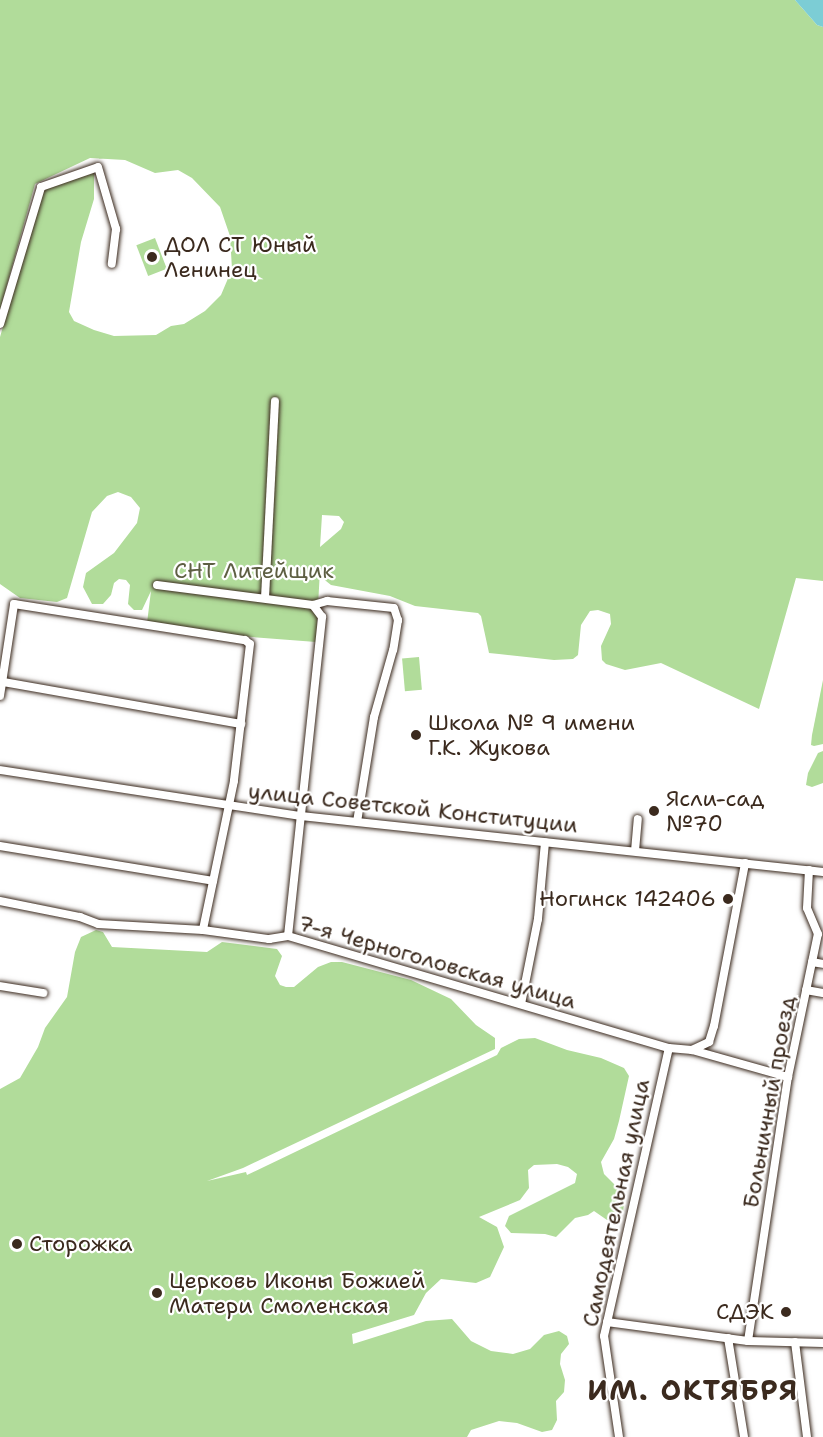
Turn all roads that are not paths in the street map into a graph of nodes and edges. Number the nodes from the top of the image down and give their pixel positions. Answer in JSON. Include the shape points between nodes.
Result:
{"nodes":[{"id":1,"x":112,"y":264,"type":"dead end"},
{"id":2,"x":0,"y":324,"type":"edge"},
{"id":3,"x":275,"y":401,"type":"dead end"},
{"id":4,"x":157,"y":585,"type":"dead end"},
{"id":5,"x":265,"y":598,"type":"junction"},
{"id":6,"x":313,"y":605,"type":"junction"},
{"id":7,"x":3,"y":682,"type":"junction"},
{"id":8,"x":0,"y":696,"type":"edge"},
{"id":9,"x":241,"y":724,"type":"junction"},
{"id":10,"x":0,"y":770,"type":"edge"},
{"id":11,"x":229,"y":806,"type":"junction"},
{"id":12,"x":301,"y":816,"type":"junction"},
{"id":13,"x":638,"y":819,"type":"dead end"},
{"id":14,"x":357,"y":822,"type":"junction"},
{"id":15,"x":545,"y":842,"type":"junction"},
{"id":16,"x":0,"y":846,"type":"edge"},
{"id":17,"x":635,"y":851,"type":"junction"},
{"id":18,"x":745,"y":863,"type":"junction"},
{"id":19,"x":809,"y":870,"type":"junction"},
{"id":20,"x":823,"y":872,"type":"edge"},
{"id":21,"x":213,"y":881,"type":"junction"},
{"id":22,"x":0,"y":902,"type":"edge"},
{"id":23,"x":204,"y":930,"type":"junction"},
{"id":24,"x":288,"y":936,"type":"junction"},
{"id":25,"x":812,"y":962,"type":"junction"},
{"id":26,"x":823,"y":964,"type":"edge"},
{"id":27,"x":0,"y":986,"type":"edge"},
{"id":28,"x":806,"y":990,"type":"junction"},
{"id":29,"x":43,"y":993,"type":"dead end"},
{"id":30,"x":823,"y":993,"type":"edge"},
{"id":31,"x":521,"y":1004,"type":"junction"},
{"id":32,"x":669,"y":1048,"type":"junction"},
{"id":33,"x":692,"y":1050,"type":"junction"},
{"id":34,"x":788,"y":1077,"type":"junction"},
{"id":35,"x":607,"y":1322,"type":"junction"},
{"id":36,"x":728,"y":1338,"type":"junction"},
{"id":37,"x":748,"y":1341,"type":"junction"},
{"id":38,"x":795,"y":1342,"type":"junction"},
{"id":39,"x":823,"y":1343,"type":"edge"},
{"id":40,"x":619,"y":1437,"type":"edge"},
{"id":41,"x":744,"y":1437,"type":"edge"},
{"id":42,"x":807,"y":1437,"type":"edge"}],
"edges":[{"from":1,"to":2,"type":"street","via":[[116,230],[98,167],[40,187]]},
{"from":3,"to":5,"type":"street"},
{"from":4,"to":5,"type":"street"},
{"from":5,"to":6,"type":"street"},
{"from":6,"to":12,"type":"street","via":[[322,616]]},
{"from":6,"to":14,"type":"street","via":[[327,601],[390,606],[398,614],[393,650],[365,758]]},
{"from":7,"to":8,"type":"street"},
{"from":7,"to":9,"type":"street"},
{"from":7,"to":9,"type":"street","via":[[14,604],[245,640],[250,649]]},
{"from":9,"to":11,"type":"street"},
{"from":10,"to":11,"type":"street","name":"улица Советской Конституции"},
{"from":11,"to":12,"type":"street","name":"улица Советской Конституции"},
{"from":11,"to":21,"type":"street"},
{"from":12,"to":14,"type":"street","name":"улица Советской Конституции"},
{"from":12,"to":24,"type":"street"},
{"from":13,"to":17,"type":"street"},
{"from":14,"to":15,"type":"street","name":"улица Советской Конституции"},
{"from":15,"to":17,"type":"street","name":"улица Советской Конституции"},
{"from":15,"to":31,"type":"street","via":[[538,919]]},
{"from":16,"to":21,"type":"street"},
{"from":17,"to":18,"type":"street","name":"улица Советской Конституции"},
{"from":18,"to":19,"type":"street","name":"улица Советской Конституции"},
{"from":18,"to":33,"type":"street","via":[[714,1026],[709,1042]]},
{"from":19,"to":20,"type":"street","name":"улица Советской Конституции"},
{"from":19,"to":25,"type":"street","name":"Больничный проезд","via":[[807,908],[818,934]]},
{"from":21,"to":23,"type":"street"},
{"from":22,"to":23,"type":"street","name":"7-я Черноголовская улица","via":[[80,916],[98,924]]},
{"from":23,"to":24,"type":"street","name":"7-я Черноголовская улица","via":[[268,939]]},
{"from":24,"to":31,"type":"street","name":"7-я Черноголовская улица"},
{"from":25,"to":26,"type":"street"},
{"from":25,"to":28,"type":"street","name":"Больничный проезд"},
{"from":27,"to":29,"type":"street"},
{"from":28,"to":30,"type":"street"},
{"from":28,"to":34,"type":"street","name":"Больничный проезд"},
{"from":31,"to":32,"type":"street","name":"7-я Черноголовская улица"},
{"from":32,"to":33,"type":"street","name":"7-я Черноголовская улица"},
{"from":32,"to":35,"type":"street","name":"Самодеятельная улица"},
{"from":33,"to":34,"type":"street","name":"7-я Черноголовская улица"},
{"from":34,"to":37,"type":"street","name":"Больничный проезд"},
{"from":35,"to":36,"type":"street"},
{"from":35,"to":40,"type":"street","name":"Самодеятельная улица","via":[[605,1345]]},
{"from":36,"to":37,"type":"street"},
{"from":36,"to":41,"type":"street"},
{"from":37,"to":38,"type":"street"},
{"from":38,"to":39,"type":"street"},
{"from":38,"to":42,"type":"street"}]}
